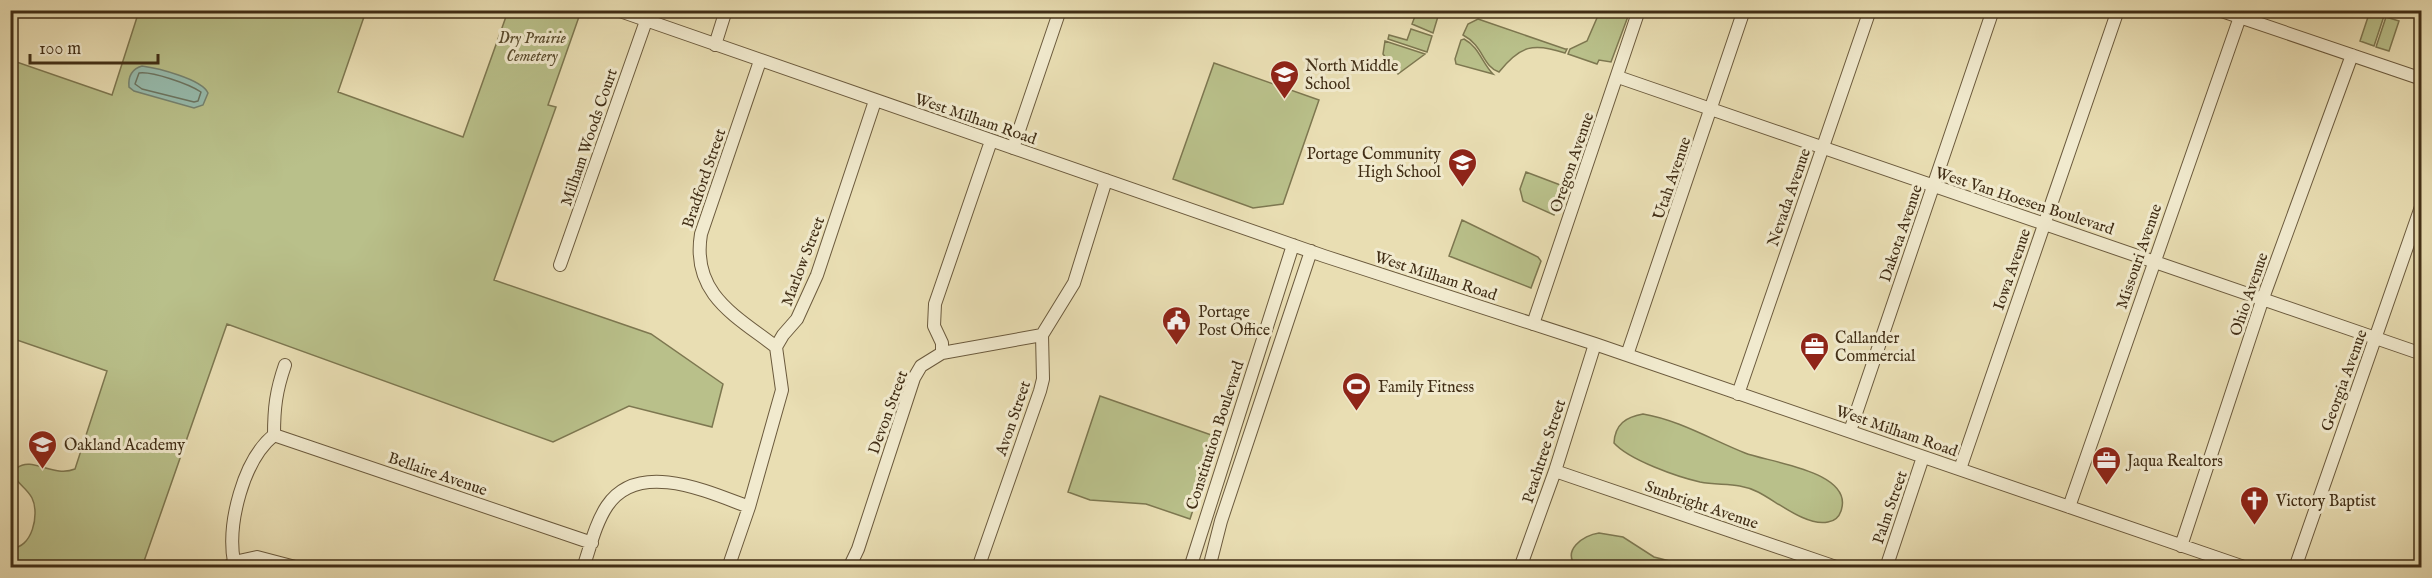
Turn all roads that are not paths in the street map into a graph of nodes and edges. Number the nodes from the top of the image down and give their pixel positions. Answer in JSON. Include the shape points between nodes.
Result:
{"nodes":[{"id":1,"x":617,"y":10,"type":"edge"},
{"id":2,"x":726,"y":10,"type":"edge"},
{"id":3,"x":1060,"y":10,"type":"edge"},
{"id":4,"x":1639,"y":10,"type":"edge"},
{"id":5,"x":1744,"y":10,"type":"edge"},
{"id":6,"x":1870,"y":10,"type":"edge"},
{"id":7,"x":1993,"y":10,"type":"edge"},
{"id":8,"x":2118,"y":10,"type":"edge"},
{"id":9,"x":2219,"y":10,"type":"edge"},
{"id":10,"x":2240,"y":17,"type":"junction"},
{"id":11,"x":646,"y":21,"type":"junction"},
{"id":12,"x":715,"y":45,"type":"junction"},
{"id":13,"x":2352,"y":55,"type":"junction"},
{"id":14,"x":760,"y":61,"type":"junction"},
{"id":15,"x":1618,"y":77,"type":"junction"},
{"id":16,"x":2421,"y":79,"type":"edge"},
{"id":17,"x":875,"y":101,"type":"junction"},
{"id":18,"x":1711,"y":111,"type":"junction"},
{"id":19,"x":991,"y":141,"type":"junction"},
{"id":20,"x":1823,"y":147,"type":"junction"},
{"id":21,"x":1013,"y":148,"type":"junction"},
{"id":22,"x":1106,"y":180,"type":"junction"},
{"id":23,"x":1932,"y":186,"type":"junction"},
{"id":24,"x":2421,"y":204,"type":"edge"},
{"id":25,"x":2044,"y":223,"type":"junction"},
{"id":26,"x":1293,"y":245,"type":"junction"},
{"id":27,"x":1311,"y":251,"type":"junction"},
{"id":28,"x":2153,"y":260,"type":"junction"},
{"id":29,"x":560,"y":265,"type":"dead end"},
{"id":30,"x":2264,"y":298,"type":"junction"},
{"id":31,"x":1533,"y":324,"type":"junction"},
{"id":32,"x":1042,"y":335,"type":"junction"},
{"id":33,"x":2376,"y":338,"type":"junction"},
{"id":34,"x":1595,"y":344,"type":"junction"},
{"id":35,"x":776,"y":347,"type":"junction"},
{"id":36,"x":942,"y":353,"type":"junction"},
{"id":37,"x":2421,"y":354,"type":"edge"},
{"id":38,"x":1627,"y":355,"type":"junction"},
{"id":39,"x":285,"y":365,"type":"dead end"},
{"id":40,"x":1738,"y":394,"type":"junction"},
{"id":41,"x":1850,"y":431,"type":"junction"},
{"id":42,"x":274,"y":435,"type":"junction"},
{"id":43,"x":1923,"y":457,"type":"junction"},
{"id":44,"x":1960,"y":469,"type":"junction"},
{"id":45,"x":1555,"y":471,"type":"junction"},
{"id":46,"x":749,"y":507,"type":"junction"},
{"id":47,"x":2069,"y":507,"type":"junction"},
{"id":48,"x":592,"y":543,"type":"junction"},
{"id":49,"x":2181,"y":546,"type":"junction"},
{"id":50,"x":230,"y":565,"type":"edge"},
{"id":51,"x":299,"y":567,"type":"edge"},
{"id":52,"x":583,"y":567,"type":"edge"},
{"id":53,"x":730,"y":567,"type":"edge"},
{"id":54,"x":849,"y":567,"type":"edge"},
{"id":55,"x":978,"y":567,"type":"edge"},
{"id":56,"x":1190,"y":567,"type":"edge"},
{"id":57,"x":1209,"y":567,"type":"edge"},
{"id":58,"x":1520,"y":567,"type":"edge"},
{"id":59,"x":1839,"y":567,"type":"edge"},
{"id":60,"x":1886,"y":567,"type":"edge"},
{"id":61,"x":2247,"y":567,"type":"edge"},
{"id":62,"x":2295,"y":567,"type":"edge"}],
"edges":[{"from":1,"to":11,"type":"street","name":"West Milham Road"},
{"from":2,"to":12,"type":"street"},
{"from":3,"to":21,"type":"street"},
{"from":4,"to":15,"type":"street","name":"Oregon Avenue"},
{"from":5,"to":18,"type":"street","name":"Utah Avenue"},
{"from":6,"to":20,"type":"street","name":"Nevada Avenue"},
{"from":7,"to":23,"type":"street","name":"Dakota Avenue"},
{"from":8,"to":25,"type":"street","name":"Iowa Avenue"},
{"from":9,"to":10,"type":"street"},
{"from":10,"to":13,"type":"street"},
{"from":10,"to":28,"type":"street","name":"Missouri Avenue"},
{"from":11,"to":12,"type":"street","name":"West Milham Road"},
{"from":11,"to":29,"type":"street","name":"Milham Woods Court"},
{"from":12,"to":14,"type":"street","name":"West Milham Road"},
{"from":13,"to":16,"type":"street"},
{"from":13,"to":30,"type":"street","name":"Ohio Avenue"},
{"from":14,"to":17,"type":"street","name":"West Milham Road"},
{"from":14,"to":35,"type":"street","name":"Bradford Street","via":[[698,252],[703,275],[713,294]]},
{"from":15,"to":18,"type":"street","name":"West Van Hoesen Boulevard"},
{"from":15,"to":31,"type":"street","name":"Oregon Avenue"},
{"from":17,"to":19,"type":"street","name":"West Milham Road"},
{"from":17,"to":35,"type":"street","name":"Marlow Street","via":[[817,275],[797,319]]},
{"from":18,"to":20,"type":"street","name":"West Van Hoesen Boulevard"},
{"from":18,"to":38,"type":"street","name":"Utah Avenue"},
{"from":19,"to":21,"type":"street","name":"West Milham Road"},
{"from":19,"to":36,"type":"street","via":[[935,304],[934,326]]},
{"from":20,"to":23,"type":"street","name":"West Van Hoesen Boulevard"},
{"from":20,"to":40,"type":"street","name":"Nevada Avenue"},
{"from":21,"to":22,"type":"street","name":"West Milham Road"},
{"from":22,"to":26,"type":"street","name":"West Milham Road"},
{"from":22,"to":32,"type":"street","via":[[1074,283]]},
{"from":23,"to":25,"type":"street","name":"West Van Hoesen Boulevard"},
{"from":23,"to":41,"type":"street","name":"Dakota Avenue"},
{"from":24,"to":33,"type":"street","name":"Georgia Avenue"},
{"from":25,"to":28,"type":"street","name":"West Van Hoesen Boulevard"},
{"from":25,"to":44,"type":"street","name":"Iowa Avenue"},
{"from":26,"to":27,"type":"street","name":"West Milham Road"},
{"from":26,"to":56,"type":"street","name":"Constitution Boulevard"},
{"from":27,"to":31,"type":"street","name":"West Milham Road"},
{"from":27,"to":57,"type":"street","name":"Constitution Boulevard"},
{"from":28,"to":30,"type":"street","name":"West Van Hoesen Boulevard"},
{"from":28,"to":47,"type":"street","name":"Missouri Avenue"},
{"from":30,"to":33,"type":"street","name":"West Van Hoesen Boulevard"},
{"from":30,"to":49,"type":"street","name":"Ohio Avenue"},
{"from":31,"to":34,"type":"street","name":"West Milham Road"},
{"from":32,"to":36,"type":"street"},
{"from":32,"to":55,"type":"street","name":"Avon Street","via":[[1040,391]]},
{"from":33,"to":37,"type":"street","name":"West Van Hoesen Boulevard"},
{"from":33,"to":62,"type":"street","name":"Georgia Avenue"},
{"from":34,"to":38,"type":"street","name":"West Milham Road"},
{"from":34,"to":45,"type":"street","name":"Peachtree Street"},
{"from":35,"to":46,"type":"street","via":[[782,390]]},
{"from":36,"to":54,"type":"street","name":"Devon Street","via":[[921,366],[914,378]]},
{"from":38,"to":40,"type":"street","name":"West Milham Road"},
{"from":39,"to":42,"type":"street","via":[[273,407]]},
{"from":40,"to":41,"type":"street","name":"West Milham Road"},
{"from":41,"to":43,"type":"street","name":"West Milham Road"},
{"from":42,"to":48,"type":"street","name":"Bellaire Avenue"},
{"from":42,"to":50,"type":"street","via":[[261,448],[240,496]]},
{"from":43,"to":44,"type":"street","name":"West Milham Road"},
{"from":43,"to":60,"type":"street","name":"Palm Street"},
{"from":44,"to":47,"type":"street","name":"West Milham Road"},
{"from":45,"to":58,"type":"street","name":"Peachtree Street"},
{"from":45,"to":59,"type":"street","name":"Sunbright Avenue"},
{"from":46,"to":48,"type":"street","via":[[680,483],[641,483],[607,505]]},
{"from":46,"to":53,"type":"street"},
{"from":47,"to":49,"type":"street","name":"West Milham Road"},
{"from":48,"to":52,"type":"street"},
{"from":49,"to":61,"type":"street","name":"West Milham Road"},
{"from":50,"to":51,"type":"street","via":[[257,557]]}]}
